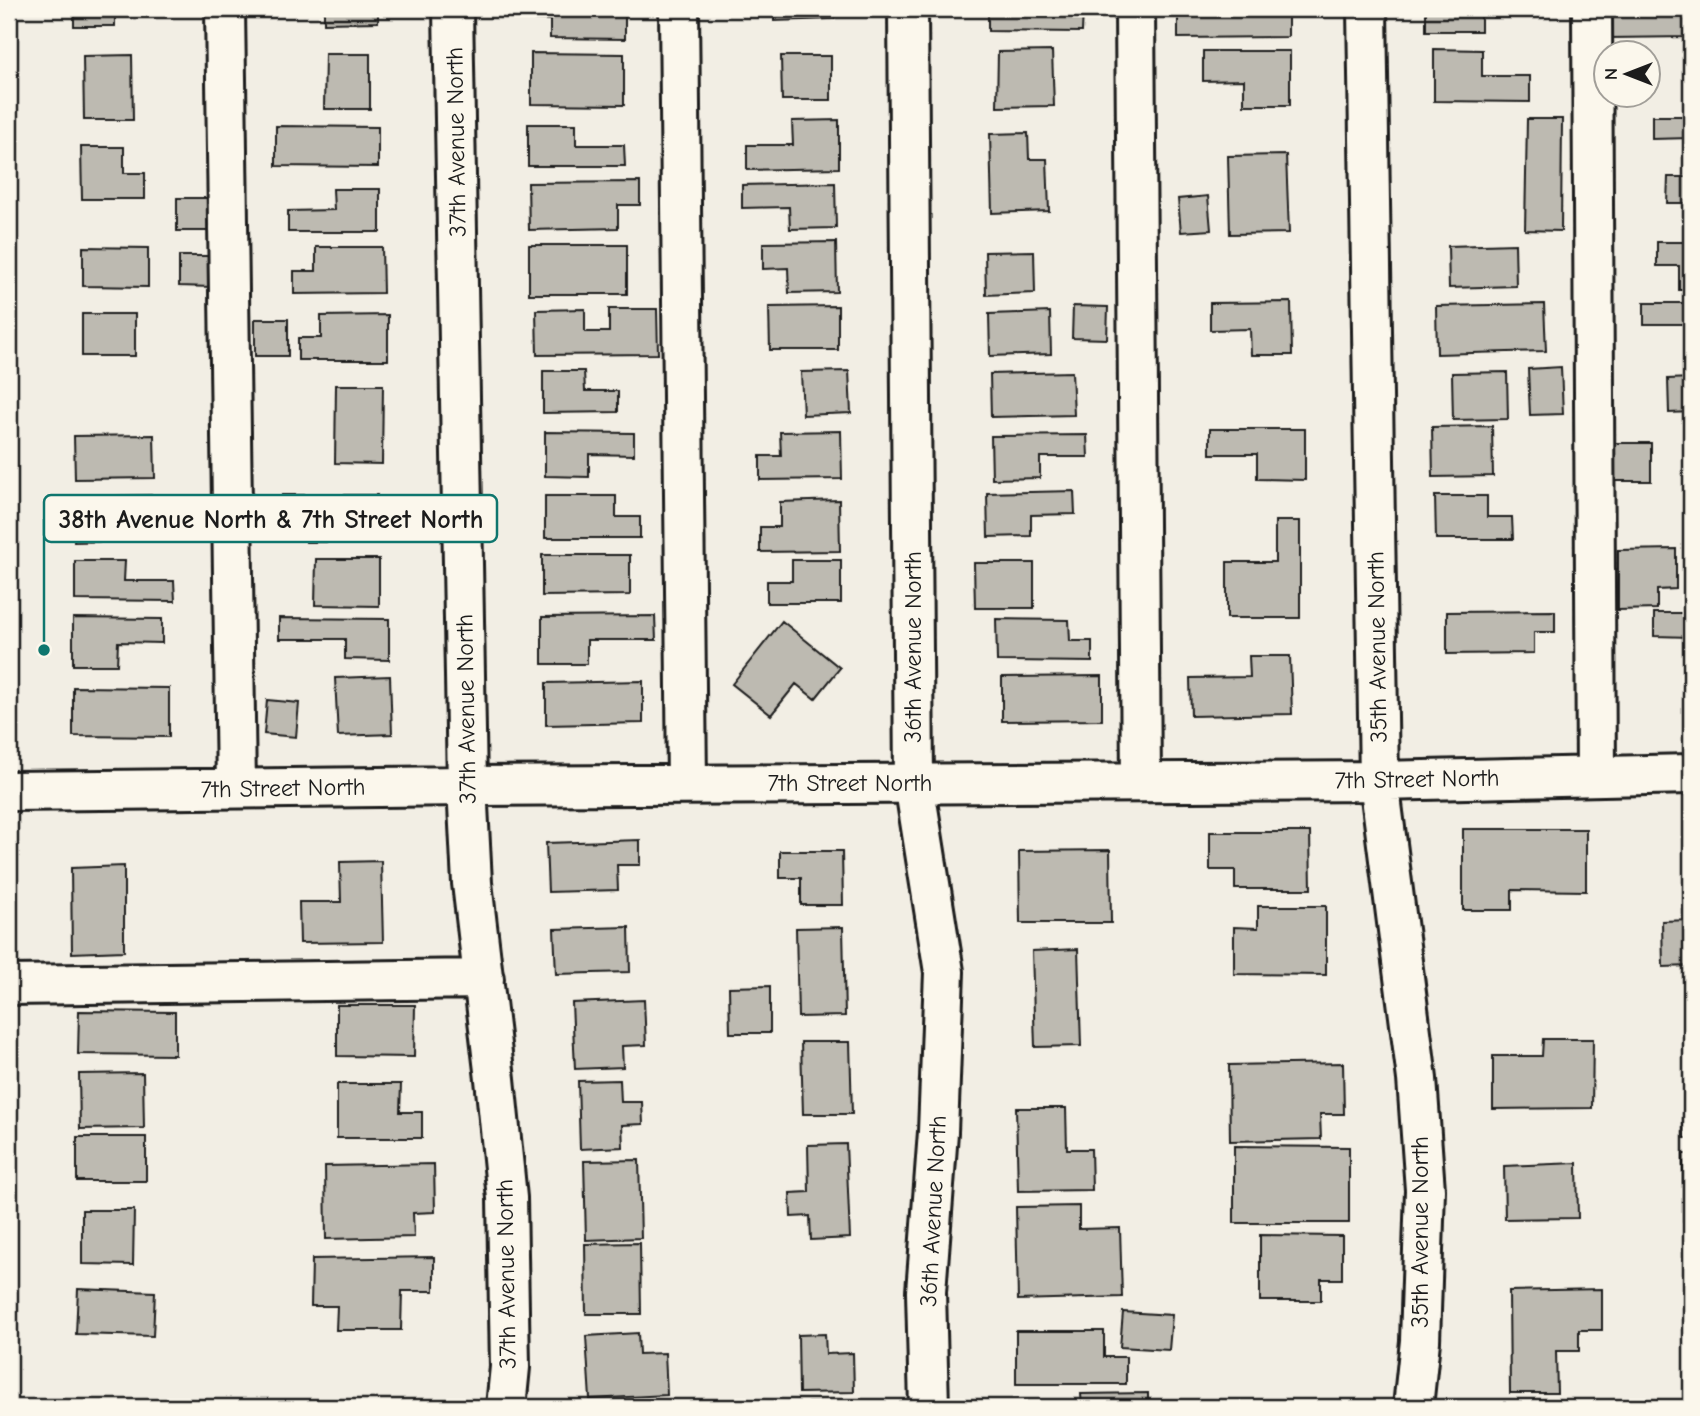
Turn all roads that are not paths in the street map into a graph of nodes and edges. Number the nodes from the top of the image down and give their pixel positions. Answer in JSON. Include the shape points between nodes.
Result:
{"nodes":[{"id":1,"x":225,"y":9,"type":"edge"},
{"id":2,"x":453,"y":9,"type":"edge"},
{"id":3,"x":679,"y":9,"type":"edge"},
{"id":4,"x":908,"y":9,"type":"edge"},
{"id":5,"x":1135,"y":9,"type":"edge"},
{"id":6,"x":1367,"y":9,"type":"edge"},
{"id":7,"x":1592,"y":9,"type":"edge"},
{"id":8,"x":1691,"y":774,"type":"edge"},
{"id":9,"x":1596,"y":776,"type":"junction"},
{"id":10,"x":1379,"y":781,"type":"junction"},
{"id":11,"x":1142,"y":782,"type":"junction"},
{"id":12,"x":914,"y":783,"type":"junction"},
{"id":13,"x":687,"y":784,"type":"junction"},
{"id":14,"x":467,"y":786,"type":"junction"},
{"id":15,"x":236,"y":788,"type":"junction"},
{"id":16,"x":9,"y":791,"type":"edge"},
{"id":17,"x":484,"y":979,"type":"junction"},
{"id":18,"x":9,"y":985,"type":"edge"},
{"id":19,"x":506,"y":1407,"type":"edge"},
{"id":20,"x":929,"y":1407,"type":"edge"},
{"id":21,"x":1413,"y":1407,"type":"edge"}],
"edges":[{"from":1,"to":15,"type":"street"},
{"from":2,"to":14,"type":"street","name":"37th Avenue North"},
{"from":3,"to":13,"type":"street"},
{"from":4,"to":12,"type":"street","name":"36th Avenue North"},
{"from":5,"to":11,"type":"street"},
{"from":6,"to":10,"type":"street","name":"35th Avenue North"},
{"from":7,"to":9,"type":"street"},
{"from":8,"to":9,"type":"street","name":"7th Street North"},
{"from":9,"to":10,"type":"street","name":"7th Street North"},
{"from":10,"to":11,"type":"street","name":"7th Street North"},
{"from":10,"to":21,"type":"street","name":"35th Avenue North","via":[[1417,1079],[1425,1190]]},
{"from":11,"to":12,"type":"street","name":"7th Street North"},
{"from":12,"to":13,"type":"street","name":"7th Street North"},
{"from":12,"to":20,"type":"street","name":"36th Avenue North","via":[[944,972],[926,1292]]},
{"from":13,"to":14,"type":"street","name":"7th Street North"},
{"from":14,"to":15,"type":"street","name":"7th Street North"},
{"from":14,"to":17,"type":"street","name":"37th Avenue North","via":[[472,883]]},
{"from":15,"to":16,"type":"street","name":"7th Street North"},
{"from":17,"to":18,"type":"street"},
{"from":17,"to":19,"type":"street","name":"37th Avenue North","via":[[507,1198],[510,1367]]}]}
